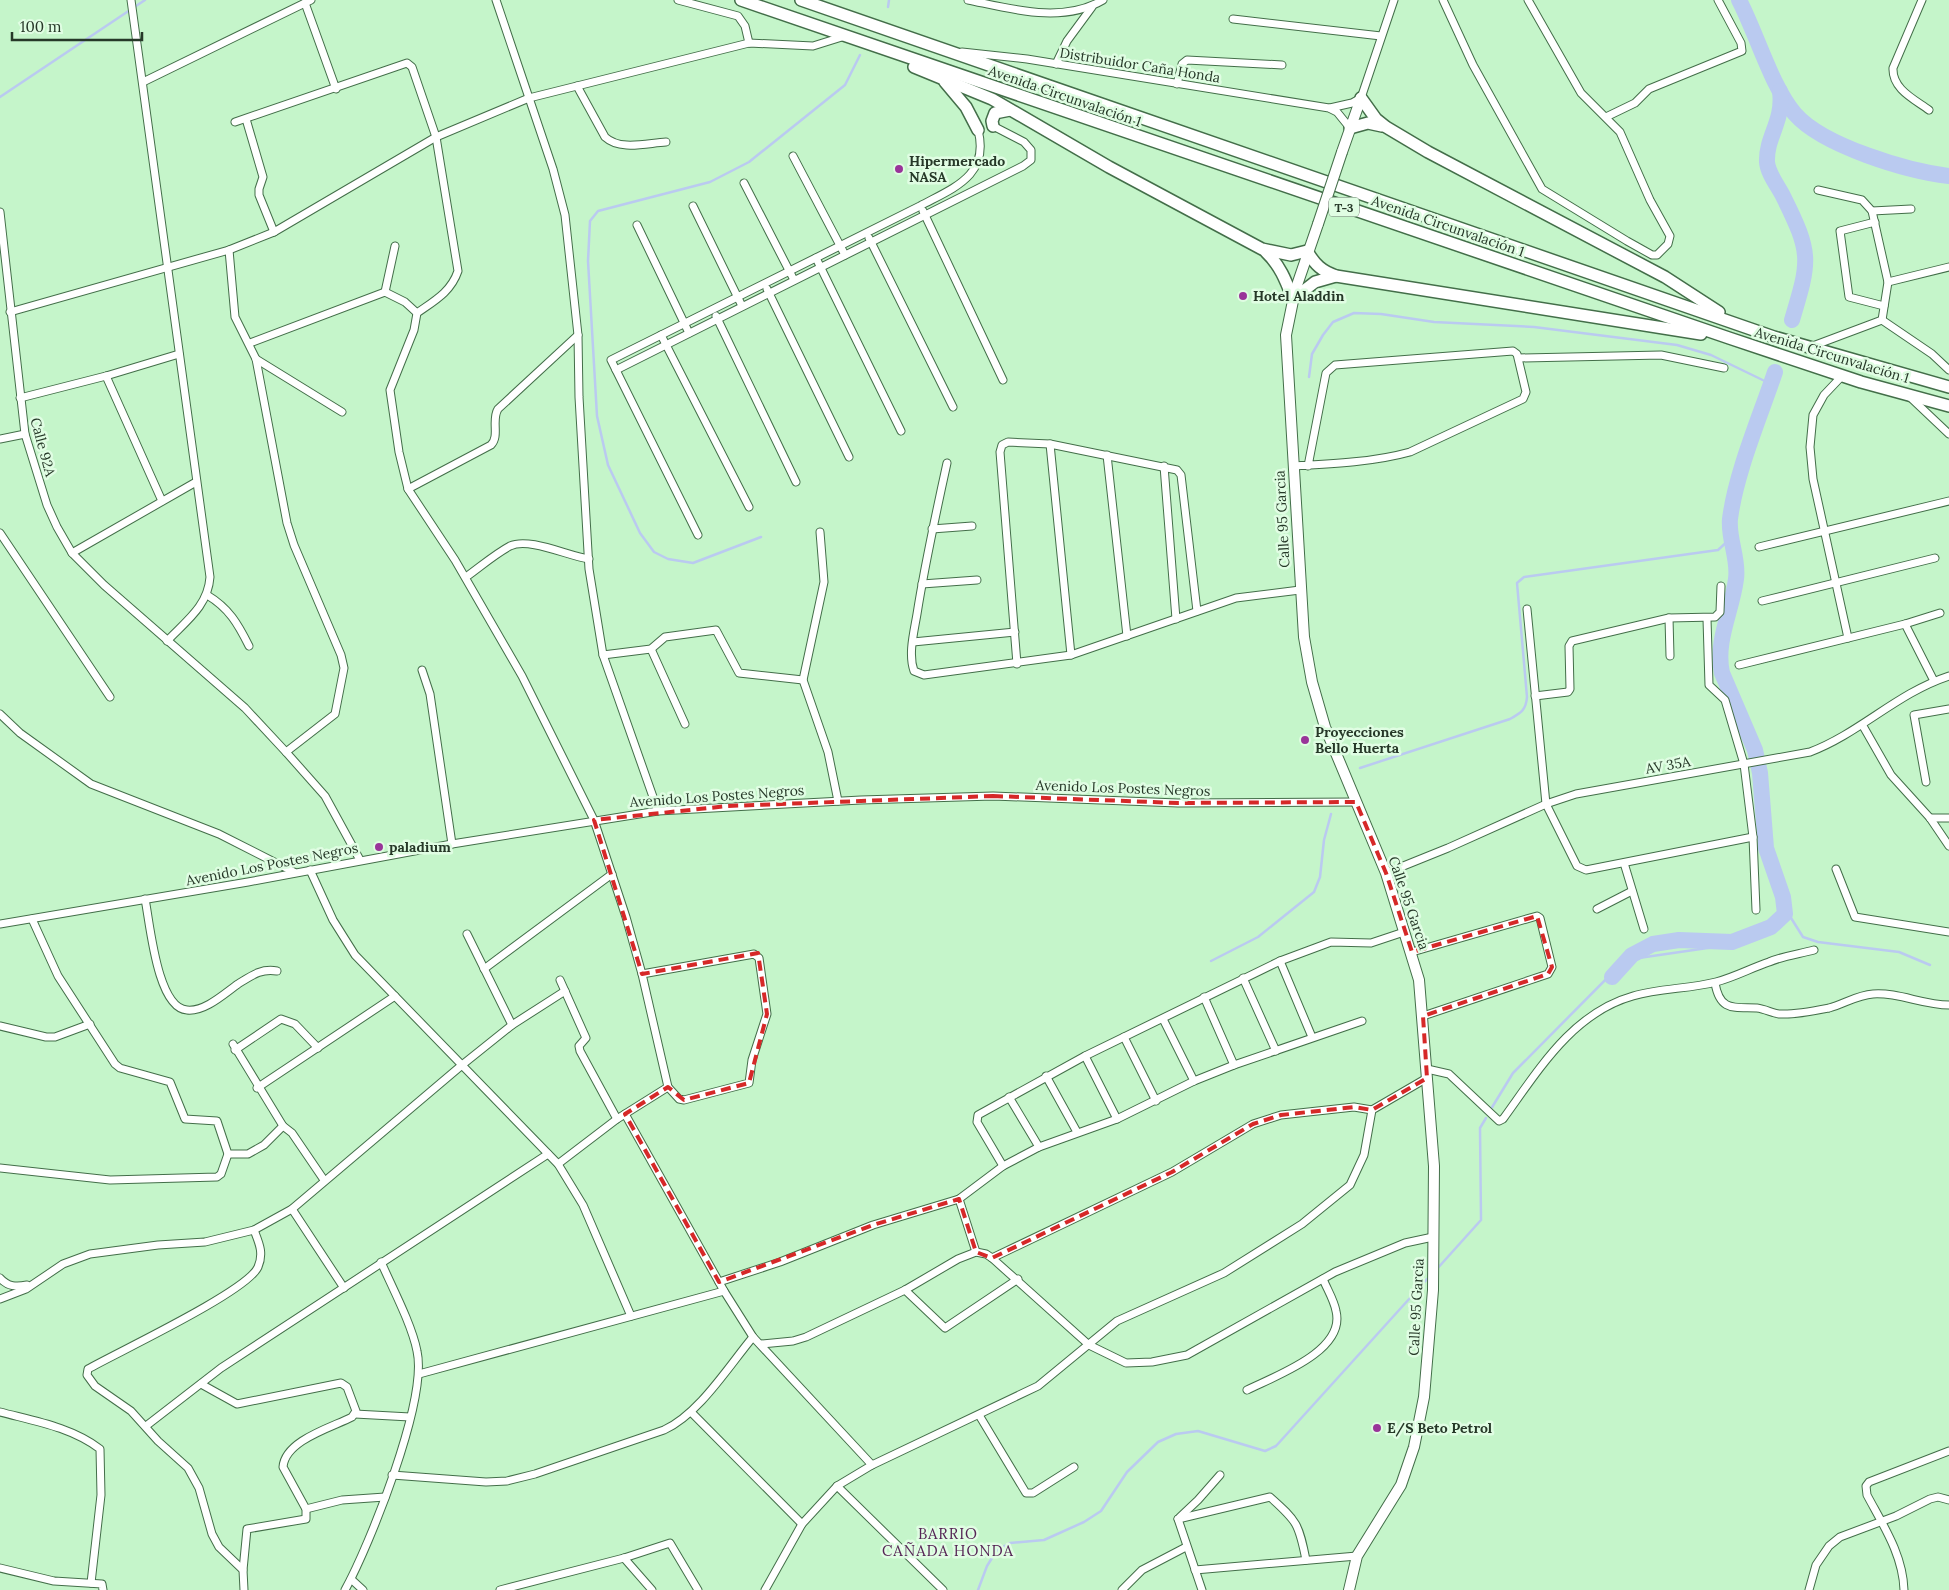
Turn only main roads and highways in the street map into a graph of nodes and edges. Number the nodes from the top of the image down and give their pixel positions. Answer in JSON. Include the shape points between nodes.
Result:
{"nodes":[{"id":1,"x":741,"y":0,"type":"edge"},
{"id":2,"x":801,"y":0,"type":"edge"},
{"id":3,"x":873,"y":46,"type":"junction"},
{"id":4,"x":942,"y":79,"type":"junction"},
{"id":5,"x":1361,"y":98,"type":"road end"},
{"id":6,"x":1010,"y":110,"type":"junction"},
{"id":7,"x":993,"y":126,"type":"road end"},
{"id":8,"x":1350,"y":128,"type":"road end"},
{"id":9,"x":1386,"y":128,"type":"junction"},
{"id":10,"x":978,"y":130,"type":"road end"},
{"id":11,"x":1262,"y":249,"type":"junction"},
{"id":12,"x":1336,"y":276,"type":"junction"},
{"id":13,"x":1736,"y":322,"type":"junction"},
{"id":14,"x":1730,"y":338,"type":"junction"},
{"id":15,"x":1949,"y":387,"type":"edge"},
{"id":16,"x":1949,"y":406,"type":"edge"}],
"edges":[{"from":1,"to":3,"type":"main road","name":"Avenida Circunvalación 1","number":"T-3"},
{"from":2,"to":13,"type":"main road","name":"Avenida Circunvalación 1","number":"T-3"},
{"from":3,"to":4,"type":"main road"},
{"from":3,"to":14,"type":"main road","name":"Avenida Circunvalación 1","number":"T-3"},
{"from":4,"to":6,"type":"main road","via":[[992,99]]},
{"from":4,"to":10,"type":"main road","via":[[962,101]]},
{"from":5,"to":9,"type":"main road"},
{"from":6,"to":7,"type":"main road","via":[[995,113]]},
{"from":6,"to":11,"type":"main road"},
{"from":8,"to":9,"type":"main road","via":[[1368,123]]},
{"from":9,"to":13,"type":"main road","via":[[1666,277]]},
{"from":11,"to":12,"type":"main road","via":[[1291,256],[1307,251],[1323,271]]},
{"from":11,"to":12,"type":"main road","via":[[1275,260],[1293,299],[1315,282]]},
{"from":12,"to":14,"type":"main road"},
{"from":13,"to":15,"type":"main road","name":"Avenida Circunvalación 1","number":"T-3","via":[[1809,348]]},
{"from":14,"to":16,"type":"main road","name":"Avenida Circunvalación 1","number":"T-3","via":[[1842,376]]}]}
